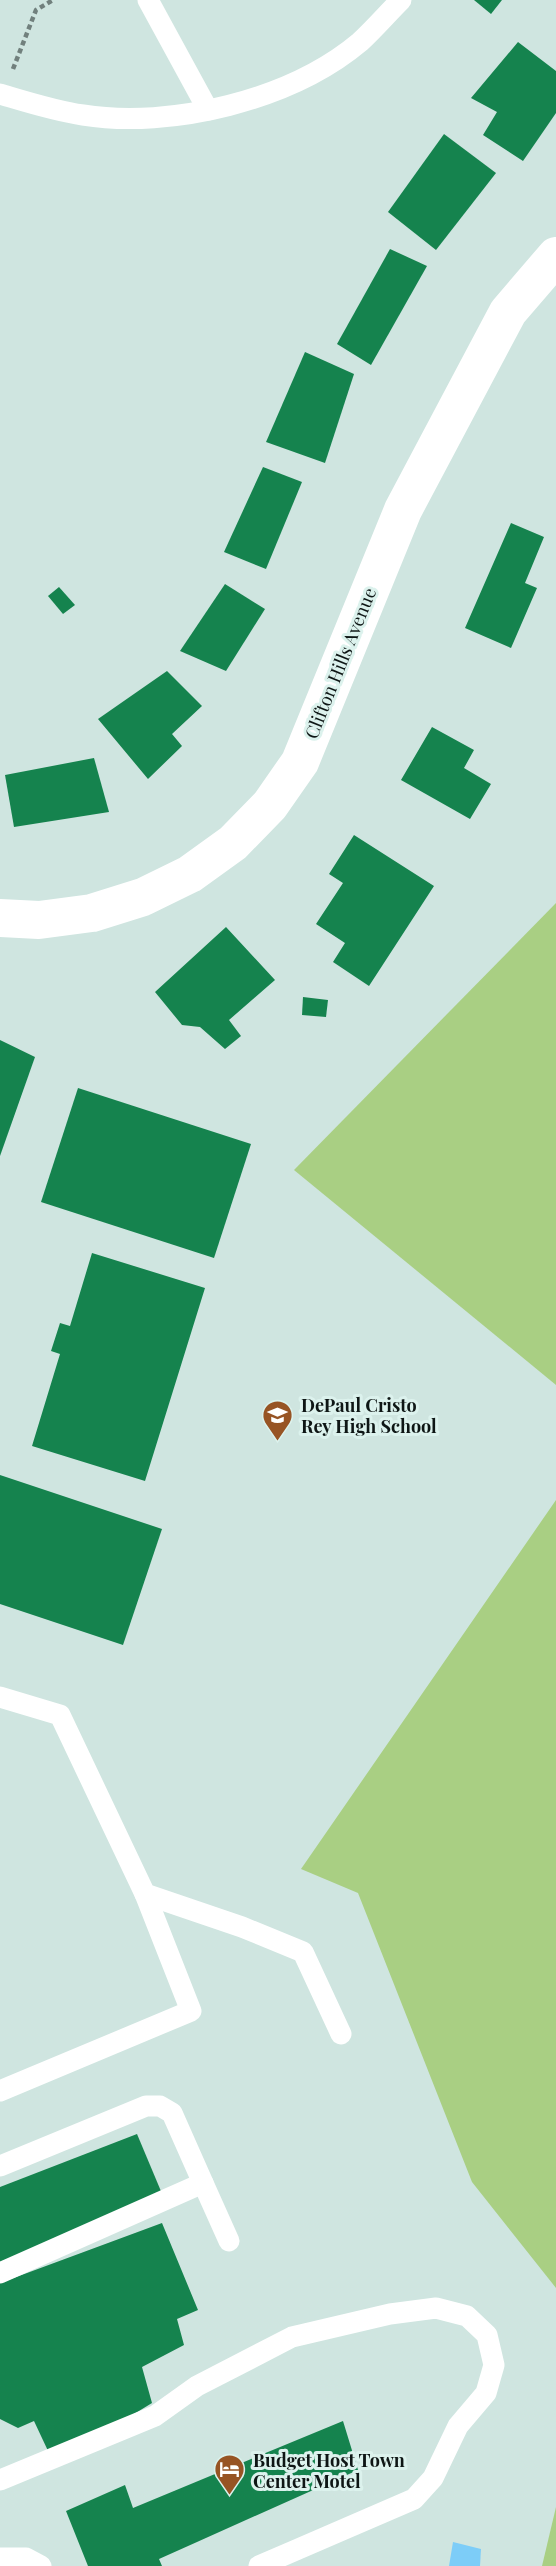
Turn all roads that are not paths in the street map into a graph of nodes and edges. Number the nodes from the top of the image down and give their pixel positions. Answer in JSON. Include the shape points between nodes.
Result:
{"nodes":[{"id":1,"x":148,"y":0,"type":"edge"},
{"id":2,"x":401,"y":0,"type":"edge"},
{"id":3,"x":1,"y":94,"type":"edge"},
{"id":4,"x":208,"y":110,"type":"junction"},
{"id":5,"x":556,"y":256,"type":"edge"},
{"id":6,"x":0,"y":918,"type":"edge"},
{"id":7,"x":0,"y":1697,"type":"edge"},
{"id":8,"x":145,"y":1894,"type":"junction"},
{"id":9,"x":341,"y":2034,"type":"dead end"},
{"id":10,"x":0,"y":2091,"type":"edge"},
{"id":11,"x":0,"y":2166,"type":"edge"},
{"id":12,"x":202,"y":2183,"type":"junction"},
{"id":13,"x":229,"y":2241,"type":"dead end"},
{"id":14,"x":0,"y":2273,"type":"edge"},
{"id":15,"x":0,"y":2480,"type":"edge"},
{"id":16,"x":0,"y":2558,"type":"edge"},
{"id":17,"x":41,"y":2566,"type":"edge"},
{"id":18,"x":259,"y":2566,"type":"edge"}],
"edges":[{"from":1,"to":4,"type":"lane"},
{"from":2,"to":4,"type":"lane","via":[[359,43],[310,74],[264,95]]},
{"from":3,"to":4,"type":"lane","via":[[83,115],[145,118]]},
{"from":5,"to":6,"type":"street","name":"Clifton Hills Avenue","via":[[509,312],[402,510],[300,762],[270,806],[233,843],[190,874],[142,898],[92,913],[39,920]]},
{"from":7,"to":8,"type":"lane","via":[[60,1715]]},
{"from":8,"to":9,"type":"lane","via":[[303,1952]]},
{"from":8,"to":10,"type":"lane","via":[[191,2011]]},
{"from":11,"to":12,"type":"lane","via":[[146,2106],[160,2106],[172,2113]]},
{"from":12,"to":13,"type":"lane"},
{"from":12,"to":14,"type":"lane"},
{"from":15,"to":18,"type":"lane","via":[[155,2416],[197,2386],[292,2337],[436,2308],[467,2316],[487,2335],[494,2365],[486,2393],[458,2426],[433,2478],[414,2499]]},
{"from":16,"to":17,"type":"lane","via":[[26,2558]]}]}
